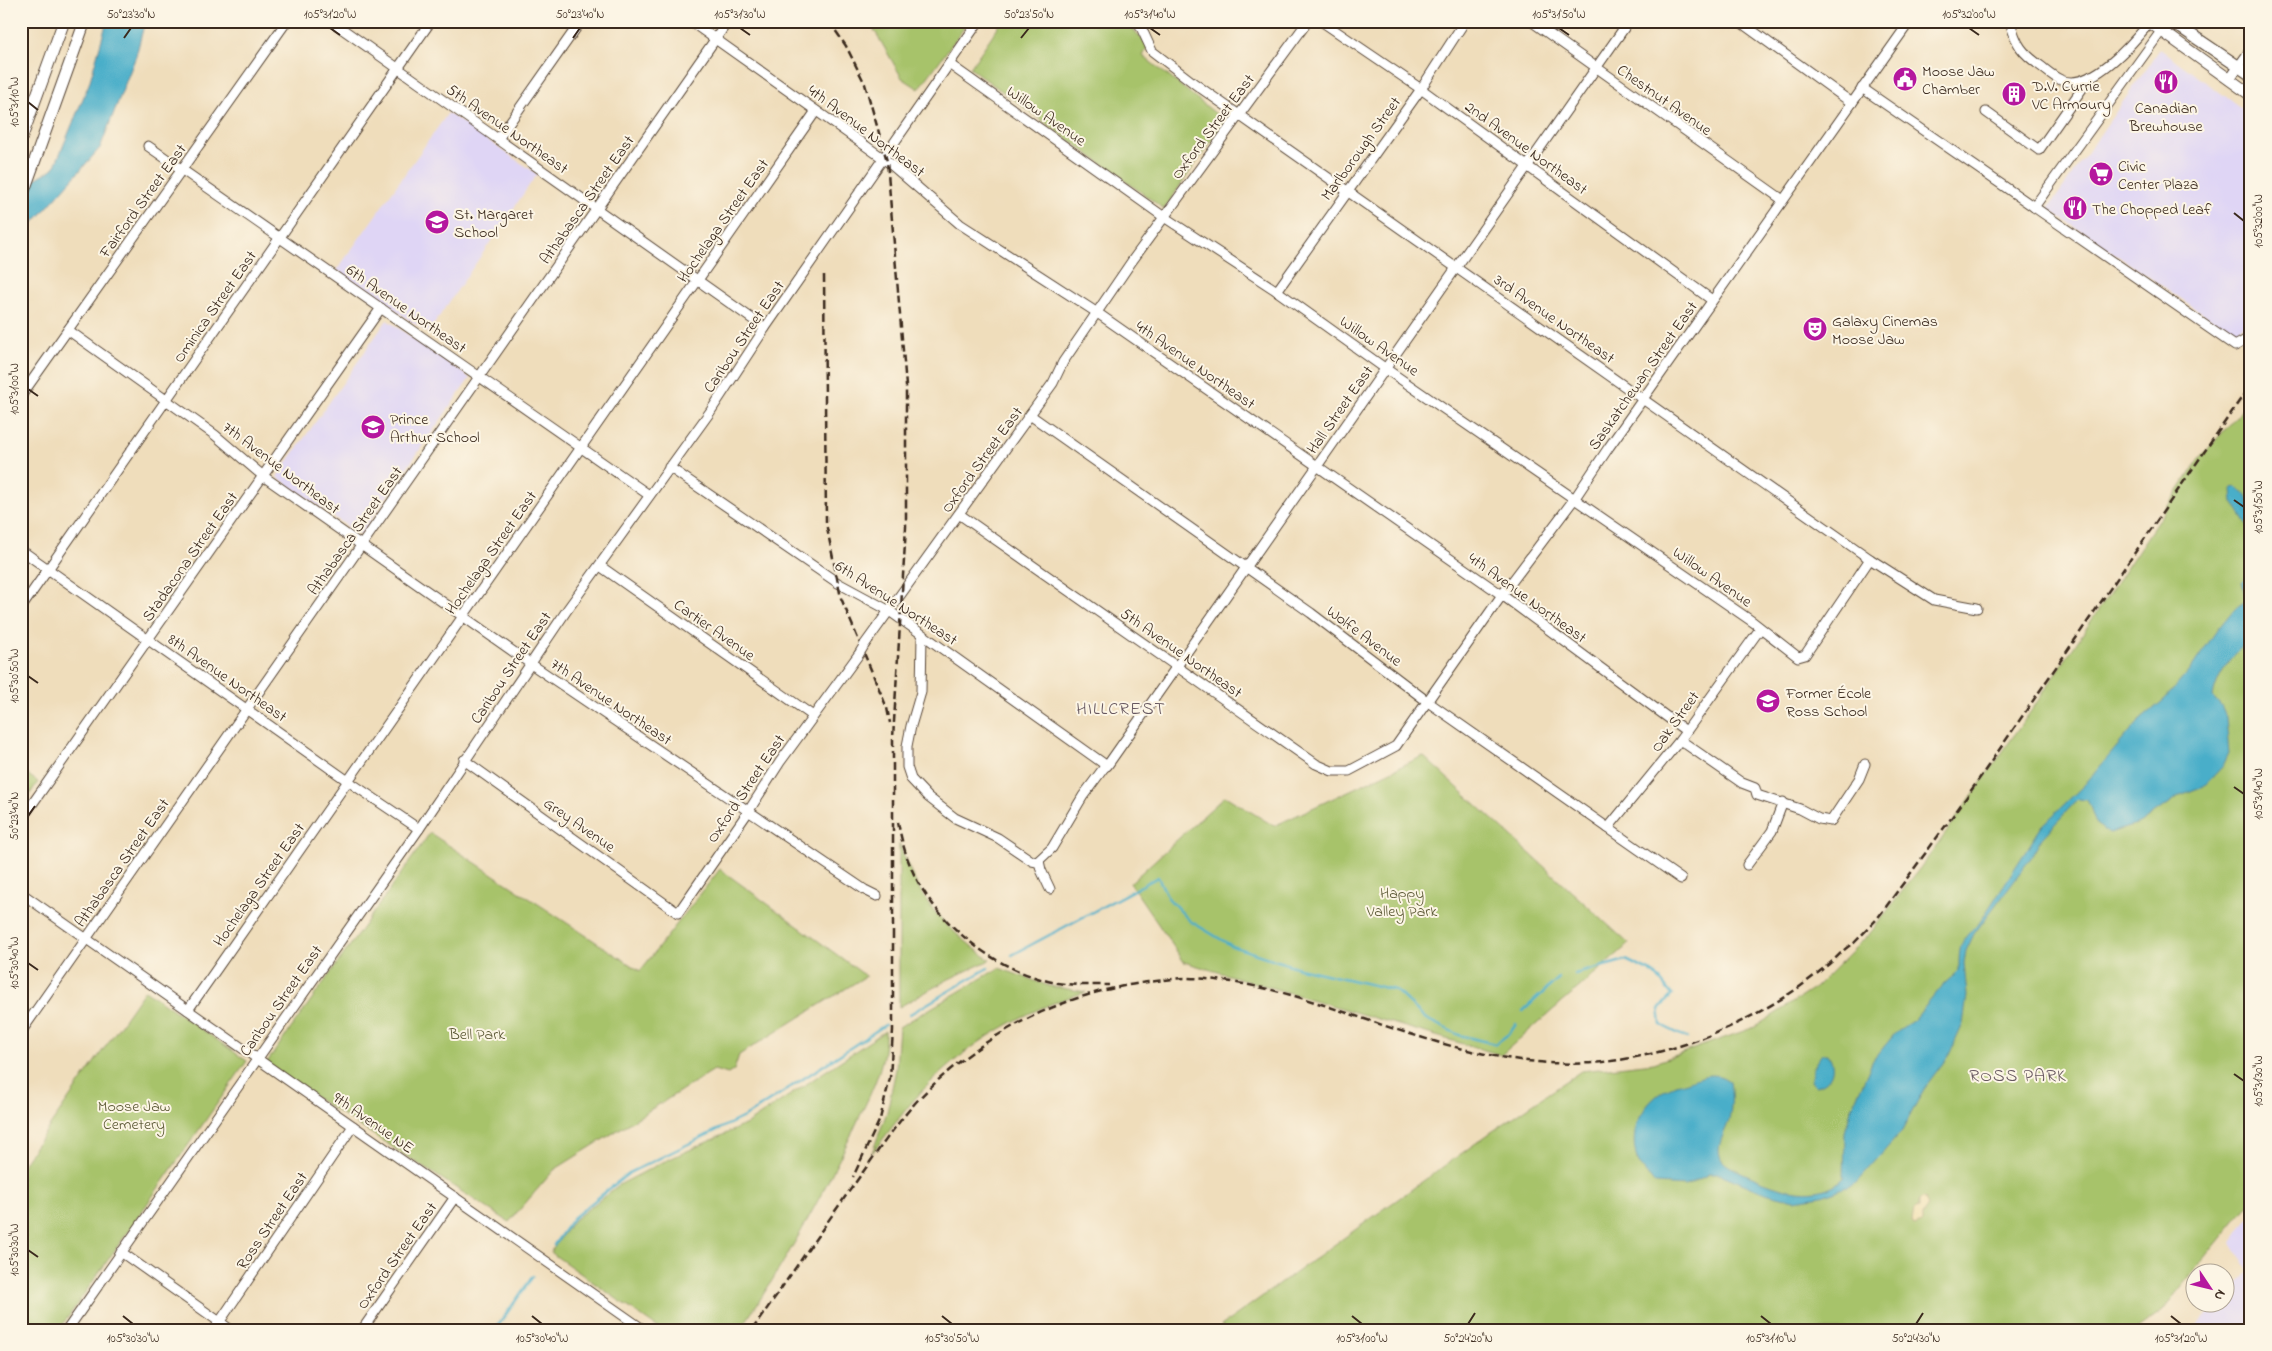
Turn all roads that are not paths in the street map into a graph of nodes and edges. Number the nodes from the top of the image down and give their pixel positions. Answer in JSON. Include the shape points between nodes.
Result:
{"nodes":[{"id":1,"x":64,"y":21,"type":"edge"},
{"id":2,"x":86,"y":21,"type":"edge"},
{"id":3,"x":287,"y":21,"type":"edge"},
{"id":4,"x":331,"y":21,"type":"edge"},
{"id":5,"x":431,"y":21,"type":"edge"},
{"id":6,"x":581,"y":21,"type":"edge"},
{"id":7,"x":690,"y":21,"type":"edge"},
{"id":8,"x":728,"y":21,"type":"edge"},
{"id":9,"x":979,"y":21,"type":"edge"},
{"id":10,"x":1308,"y":21,"type":"edge"},
{"id":11,"x":1321,"y":21,"type":"edge"},
{"id":12,"x":1465,"y":21,"type":"edge"},
{"id":13,"x":1531,"y":21,"type":"edge"},
{"id":14,"x":1629,"y":21,"type":"edge"},
{"id":15,"x":1739,"y":21,"type":"edge"},
{"id":16,"x":1910,"y":21,"type":"edge"},
{"id":17,"x":2010,"y":21,"type":"edge"},
{"id":18,"x":2171,"y":21,"type":"edge"},
{"id":19,"x":1139,"y":22,"type":"edge"},
{"id":20,"x":2149,"y":22,"type":"edge"},
{"id":21,"x":2162,"y":30,"type":"junction"},
{"id":22,"x":716,"y":39,"type":"junction"},
{"id":23,"x":2251,"y":49,"type":"edge"},
{"id":24,"x":949,"y":64,"type":"junction"},
{"id":25,"x":2239,"y":66,"type":"junction"},
{"id":26,"x":398,"y":69,"type":"junction"},
{"id":27,"x":1597,"y":69,"type":"junction"},
{"id":28,"x":2092,"y":74,"type":"junction"},
{"id":29,"x":2251,"y":75,"type":"edge"},
{"id":30,"x":2229,"y":80,"type":"junction"},
{"id":31,"x":1862,"y":88,"type":"junction"},
{"id":32,"x":1421,"y":89,"type":"junction"},
{"id":33,"x":2251,"y":95,"type":"edge"},
{"id":34,"x":1852,"y":103,"type":"junction"},
{"id":35,"x":816,"y":111,"type":"junction"},
{"id":36,"x":1986,"y":112,"type":"dead end"},
{"id":37,"x":1238,"y":114,"type":"junction"},
{"id":38,"x":21,"y":139,"type":"edge"},
{"id":39,"x":498,"y":139,"type":"junction"},
{"id":40,"x":148,"y":146,"type":"dead end"},
{"id":41,"x":884,"y":158,"type":"junction"},
{"id":42,"x":1528,"y":167,"type":"junction"},
{"id":43,"x":182,"y":170,"type":"junction"},
{"id":44,"x":1347,"y":191,"type":"junction"},
{"id":45,"x":21,"y":199,"type":"edge"},
{"id":46,"x":1783,"y":200,"type":"junction"},
{"id":47,"x":2034,"y":207,"type":"junction"},
{"id":48,"x":597,"y":209,"type":"junction"},
{"id":49,"x":1164,"y":217,"type":"junction"},
{"id":50,"x":280,"y":238,"type":"junction"},
{"id":51,"x":1457,"y":268,"type":"junction"},
{"id":52,"x":698,"y":280,"type":"junction"},
{"id":53,"x":1277,"y":291,"type":"junction"},
{"id":54,"x":1712,"y":300,"type":"junction"},
{"id":55,"x":381,"y":308,"type":"junction"},
{"id":56,"x":1096,"y":312,"type":"junction"},
{"id":57,"x":766,"y":328,"type":"junction"},
{"id":58,"x":68,"y":330,"type":"junction"},
{"id":59,"x":2251,"y":337,"type":"edge"},
{"id":60,"x":1386,"y":369,"type":"junction"},
{"id":61,"x":480,"y":377,"type":"junction"},
{"id":62,"x":21,"y":396,"type":"edge"},
{"id":63,"x":1644,"y":398,"type":"junction"},
{"id":64,"x":166,"y":401,"type":"junction"},
{"id":65,"x":1030,"y":415,"type":"junction"},
{"id":66,"x":581,"y":448,"type":"junction"},
{"id":67,"x":669,"y":467,"type":"junction"},
{"id":68,"x":1316,"y":467,"type":"junction"},
{"id":69,"x":263,"y":476,"type":"junction"},
{"id":70,"x":649,"y":495,"type":"junction"},
{"id":71,"x":1575,"y":498,"type":"junction"},
{"id":72,"x":959,"y":514,"type":"junction"},
{"id":73,"x":362,"y":545,"type":"junction"},
{"id":74,"x":21,"y":550,"type":"edge"},
{"id":75,"x":1870,"y":559,"type":"junction"},
{"id":76,"x":600,"y":566,"type":"junction"},
{"id":77,"x":1247,"y":567,"type":"junction"},
{"id":78,"x":49,"y":568,"type":"junction"},
{"id":79,"x":1502,"y":595,"type":"junction"},
{"id":80,"x":21,"y":608,"type":"edge"},
{"id":81,"x":1977,"y":608,"type":"dead end"},
{"id":82,"x":888,"y":610,"type":"junction"},
{"id":83,"x":463,"y":616,"type":"junction"},
{"id":84,"x":1760,"y":629,"type":"junction"},
{"id":85,"x":922,"y":635,"type":"junction"},
{"id":86,"x":149,"y":640,"type":"junction"},
{"id":87,"x":531,"y":664,"type":"junction"},
{"id":88,"x":1177,"y":667,"type":"junction"},
{"id":89,"x":1428,"y":702,"type":"junction"},
{"id":90,"x":247,"y":708,"type":"junction"},
{"id":91,"x":813,"y":716,"type":"junction"},
{"id":92,"x":1686,"y":731,"type":"junction"},
{"id":93,"x":1680,"y":740,"type":"junction"},
{"id":94,"x":1396,"y":746,"type":"joint"},
{"id":95,"x":464,"y":760,"type":"junction"},
{"id":96,"x":1864,"y":764,"type":"dead end"},
{"id":97,"x":1107,"y":765,"type":"junction"},
{"id":98,"x":348,"y":781,"type":"junction"},
{"id":99,"x":1783,"y":802,"type":"junction"},
{"id":100,"x":748,"y":812,"type":"junction"},
{"id":101,"x":21,"y":820,"type":"edge"},
{"id":102,"x":419,"y":828,"type":"junction"},
{"id":103,"x":1608,"y":828,"type":"junction"},
{"id":104,"x":1039,"y":861,"type":"junction"},
{"id":105,"x":1747,"y":865,"type":"dead end"},
{"id":106,"x":1681,"y":879,"type":"dead end"},
{"id":107,"x":1050,"y":889,"type":"dead end"},
{"id":108,"x":21,"y":893,"type":"edge"},
{"id":109,"x":877,"y":896,"type":"dead end"},
{"id":110,"x":678,"y":913,"type":"joint"},
{"id":111,"x":86,"y":939,"type":"junction"},
{"id":112,"x":188,"y":1010,"type":"junction"},
{"id":113,"x":21,"y":1032,"type":"edge"},
{"id":114,"x":257,"y":1059,"type":"junction"},
{"id":115,"x":353,"y":1126,"type":"junction"},
{"id":116,"x":455,"y":1197,"type":"junction"},
{"id":117,"x":121,"y":1252,"type":"junction"},
{"id":118,"x":217,"y":1326,"type":"edge"},
{"id":119,"x":67,"y":1330,"type":"edge"},
{"id":120,"x":231,"y":1330,"type":"edge"},
{"id":121,"x":362,"y":1330,"type":"edge"},
{"id":122,"x":644,"y":1330,"type":"edge"}],
"edges":[{"from":1,"to":38,"type":"main road"},
{"from":2,"to":45,"type":"main road"},
{"from":3,"to":43,"type":"street","name":"Fairford Street East"},
{"from":4,"to":26,"type":"street","name":"5th Avenue Northeast"},
{"from":5,"to":26,"type":"street","name":"Ominica Street East"},
{"from":6,"to":39,"type":"street"},
{"from":7,"to":22,"type":"street","name":"4th Avenue Northeast"},
{"from":8,"to":22,"type":"street","name":"Athabasca Street East"},
{"from":9,"to":24,"type":"street","name":"Caribou Street East"},
{"from":10,"to":37,"type":"street","name":"Oxford Street East"},
{"from":11,"to":32,"type":"street","name":"2nd Avenue Northeast"},
{"from":12,"to":32,"type":"street","name":"Marlborough Street"},
{"from":13,"to":27,"type":"street","name":"Chestnut Avenue"},
{"from":14,"to":27,"type":"street","name":"Hall Street East"},
{"from":15,"to":34,"type":"street"},
{"from":16,"to":31,"type":"street","name":"Saskatchewan Street East"},
{"from":17,"to":28,"type":"street","via":[[2015,40],[2026,56],[2061,80],[2079,81]]},
{"from":18,"to":25,"type":"main road"},
{"from":19,"to":37,"type":"street","name":"3rd Avenue Northeast","via":[[1152,51]]},
{"from":20,"to":21,"type":"main road"},
{"from":20,"to":28,"type":"street","via":[[2124,54]]},
{"from":21,"to":30,"type":"main road"},
{"from":21,"to":47,"type":"street"},
{"from":22,"to":35,"type":"street","name":"4th Avenue Northeast"},
{"from":22,"to":48,"type":"street","name":"Athabasca Street East"},
{"from":23,"to":25,"type":"street"},
{"from":24,"to":41,"type":"street","name":"Caribou Street East"},
{"from":24,"to":49,"type":"street","name":"Willow Avenue"},
{"from":25,"to":29,"type":"main road"},
{"from":25,"to":30,"type":"street"},
{"from":26,"to":39,"type":"street","name":"5th Avenue Northeast"},
{"from":26,"to":50,"type":"street","name":"Ominica Street East"},
{"from":27,"to":42,"type":"street","name":"Hall Street East"},
{"from":27,"to":46,"type":"street","name":"Chestnut Avenue"},
{"from":28,"to":36,"type":"street","via":[[2039,150]]},
{"from":30,"to":33,"type":"main road"},
{"from":31,"to":34,"type":"street","name":"Saskatchewan Street East"},
{"from":31,"to":47,"type":"street"},
{"from":32,"to":42,"type":"street","name":"2nd Avenue Northeast"},
{"from":32,"to":44,"type":"street","name":"Marlborough Street"},
{"from":34,"to":46,"type":"street","name":"Saskatchewan Street East"},
{"from":35,"to":41,"type":"street","name":"4th Avenue Northeast"},
{"from":35,"to":52,"type":"street","name":"Hochelaga Street East"},
{"from":37,"to":44,"type":"street","name":"3rd Avenue Northeast"},
{"from":37,"to":49,"type":"street","name":"Oxford Street East"},
{"from":39,"to":48,"type":"street","name":"5th Avenue Northeast"},
{"from":40,"to":43,"type":"street","name":"6th Avenue Northeast"},
{"from":41,"to":56,"type":"street","name":"4th Avenue Northeast","via":[[960,224]]},
{"from":41,"to":57,"type":"street","name":"Caribou Street East"},
{"from":42,"to":51,"type":"street","name":"Hall Street East"},
{"from":42,"to":54,"type":"street","name":"2nd Avenue Northeast"},
{"from":43,"to":50,"type":"street","name":"6th Avenue Northeast"},
{"from":43,"to":58,"type":"street","name":"Fairford Street East"},
{"from":44,"to":51,"type":"street","name":"3rd Avenue Northeast"},
{"from":44,"to":53,"type":"street","name":"Marlborough Street"},
{"from":46,"to":54,"type":"street","name":"Saskatchewan Street East"},
{"from":47,"to":59,"type":"street","via":[[2235,346]]},
{"from":48,"to":52,"type":"street","name":"5th Avenue Northeast"},
{"from":48,"to":61,"type":"street","name":"Athabasca Street East"},
{"from":49,"to":53,"type":"street","name":"Willow Avenue"},
{"from":49,"to":56,"type":"street","name":"Oxford Street East"},
{"from":50,"to":55,"type":"street","name":"6th Avenue Northeast"},
{"from":50,"to":64,"type":"street","name":"Ominica Street East"},
{"from":51,"to":60,"type":"street","name":"Hall Street East"},
{"from":51,"to":63,"type":"street","name":"3rd Avenue Northeast"},
{"from":52,"to":57,"type":"street","name":"5th Avenue Northeast"},
{"from":52,"to":66,"type":"street","name":"Hochelaga Street East"},
{"from":53,"to":60,"type":"street","name":"Willow Avenue"},
{"from":54,"to":63,"type":"street","name":"Saskatchewan Street East"},
{"from":55,"to":61,"type":"street","name":"6th Avenue Northeast"},
{"from":55,"to":69,"type":"street","name":"Stadacona Street East"},
{"from":56,"to":65,"type":"street","name":"Oxford Street East"},
{"from":56,"to":68,"type":"street","name":"4th Avenue Northeast"},
{"from":57,"to":67,"type":"street","name":"Caribou Street East"},
{"from":58,"to":62,"type":"street","name":"Fairford Street East"},
{"from":58,"to":64,"type":"street","name":"7th Avenue Northeast"},
{"from":60,"to":68,"type":"street","name":"Hall Street East"},
{"from":60,"to":71,"type":"street","name":"Willow Avenue"},
{"from":61,"to":66,"type":"street","name":"6th Avenue Northeast"},
{"from":61,"to":73,"type":"street","name":"Athabasca Street East"},
{"from":63,"to":71,"type":"street","name":"Saskatchewan Street East"},
{"from":63,"to":75,"type":"street","name":"3rd Avenue Northeast"},
{"from":64,"to":69,"type":"street","name":"7th Avenue Northeast","via":[[215,435]]},
{"from":64,"to":78,"type":"street","name":"Ominica Street East"},
{"from":65,"to":72,"type":"street","name":"Oxford Street East"},
{"from":65,"to":77,"type":"street","name":"Wolfe Avenue"},
{"from":66,"to":70,"type":"street","name":"6th Avenue Northeast"},
{"from":66,"to":83,"type":"street","name":"Hochelaga Street East"},
{"from":67,"to":70,"type":"street","name":"Caribou Street East"},
{"from":67,"to":82,"type":"street","name":"6th Avenue Northeast","via":[[838,583]]},
{"from":68,"to":77,"type":"street","name":"Hall Street East"},
{"from":68,"to":79,"type":"street","name":"4th Avenue Northeast"},
{"from":69,"to":73,"type":"street","name":"7th Avenue Northeast"},
{"from":69,"to":86,"type":"street","name":"Stadacona Street East"},
{"from":70,"to":76,"type":"street","name":"Caribou Street East"},
{"from":71,"to":79,"type":"street","name":"Saskatchewan Street East"},
{"from":71,"to":84,"type":"street","name":"Willow Avenue"},
{"from":72,"to":82,"type":"street","name":"Oxford Street East","via":[[900,598]]},
{"from":72,"to":88,"type":"street","name":"5th Avenue Northeast"},
{"from":73,"to":83,"type":"street","name":"7th Avenue Northeast"},
{"from":73,"to":90,"type":"street","name":"Athabasca Street East"},
{"from":74,"to":78,"type":"street","name":"8th Avenue Northeast"},
{"from":75,"to":81,"type":"street","name":"3rd Avenue Northeast","via":[[1934,600]]},
{"from":75,"to":84,"type":"street","name":"Willow Avenue","via":[[1805,655],[1798,657]]},
{"from":76,"to":87,"type":"street","name":"Caribou Street East"},
{"from":76,"to":91,"type":"street","name":"Cartier Avenue"},
{"from":77,"to":88,"type":"street","name":"Hall Street East"},
{"from":77,"to":89,"type":"street","name":"Wolfe Avenue"},
{"from":78,"to":80,"type":"street","name":"Ominica Street East"},
{"from":78,"to":86,"type":"street","name":"8th Avenue Northeast"},
{"from":79,"to":89,"type":"street","name":"Saskatchewan Street East"},
{"from":79,"to":92,"type":"street","name":"4th Avenue Northeast"},
{"from":82,"to":85,"type":"street","name":"6th Avenue Northeast"},
{"from":82,"to":91,"type":"street","name":"Oxford Street East","bridge":true},
{"from":83,"to":87,"type":"street","name":"7th Avenue Northeast"},
{"from":83,"to":98,"type":"street","name":"Hochelaga Street East"},
{"from":84,"to":92,"type":"street","name":"Oak Street"},
{"from":85,"to":97,"type":"street","name":"6th Avenue Northeast"},
{"from":85,"to":104,"type":"street","via":[[921,692],[908,738],[907,767],[911,779],[955,818],[998,838],[1032,861]]},
{"from":86,"to":90,"type":"street","name":"8th Avenue Northeast"},
{"from":86,"to":101,"type":"street","name":"Stadacona Street East"},
{"from":87,"to":95,"type":"street","name":"Caribou Street East"},
{"from":87,"to":100,"type":"street","name":"7th Avenue Northeast"},
{"from":88,"to":94,"type":"street","name":"5th Avenue Northeast","via":[[1316,764],[1332,771],[1348,771]]},
{"from":88,"to":97,"type":"street","name":"Hall Street East"},
{"from":89,"to":94,"type":"street","name":"Saskatchewan Street East"},
{"from":89,"to":103,"type":"street","name":"Wolfe Avenue"},
{"from":90,"to":98,"type":"street","name":"8th Avenue Northeast"},
{"from":90,"to":111,"type":"street","name":"Athabasca Street East"},
{"from":91,"to":100,"type":"street","name":"Oxford Street East"},
{"from":92,"to":93,"type":"street","name":"Oak Street"},
{"from":93,"to":99,"type":"street","via":[[1742,783],[1755,788],[1757,795]]},
{"from":93,"to":103,"type":"street","name":"Oak Street"},
{"from":95,"to":102,"type":"street","name":"Caribou Street East"},
{"from":95,"to":110,"type":"street","name":"Grey Avenue"},
{"from":96,"to":99,"type":"street","via":[[1859,779],[1831,821],[1819,819]]},
{"from":97,"to":104,"type":"street","name":"Hall Street East","via":[[1082,796],[1052,848]]},
{"from":98,"to":102,"type":"street","name":"8th Avenue Northeast"},
{"from":98,"to":112,"type":"street","name":"Hochelaga Street East"},
{"from":99,"to":105,"type":"street","via":[[1772,831]]},
{"from":100,"to":109,"type":"street","name":"7th Avenue Northeast"},
{"from":100,"to":110,"type":"street","name":"Oxford Street East"},
{"from":102,"to":114,"type":"street","name":"Caribou Street East"},
{"from":103,"to":106,"type":"street","name":"Wolfe Avenue"},
{"from":104,"to":107,"type":"street"},
{"from":108,"to":111,"type":"street","name":"9th Avenue NE"},
{"from":111,"to":112,"type":"street","name":"9th Avenue NE"},
{"from":111,"to":113,"type":"street","name":"Athabasca Street East"},
{"from":112,"to":114,"type":"street","name":"9th Avenue NE"},
{"from":114,"to":115,"type":"street","name":"9th Avenue NE"},
{"from":114,"to":117,"type":"street","name":"Caribou Street East"},
{"from":115,"to":116,"type":"street","name":"9th Avenue NE"},
{"from":115,"to":118,"type":"street","name":"Ross Street East"},
{"from":116,"to":121,"type":"street","name":"Oxford Street East"},
{"from":116,"to":122,"type":"street","name":"9th Avenue NE"},
{"from":117,"to":118,"type":"street"},
{"from":117,"to":119,"type":"street","name":"Caribou Street East"},
{"from":118,"to":120,"type":"street"}]}
